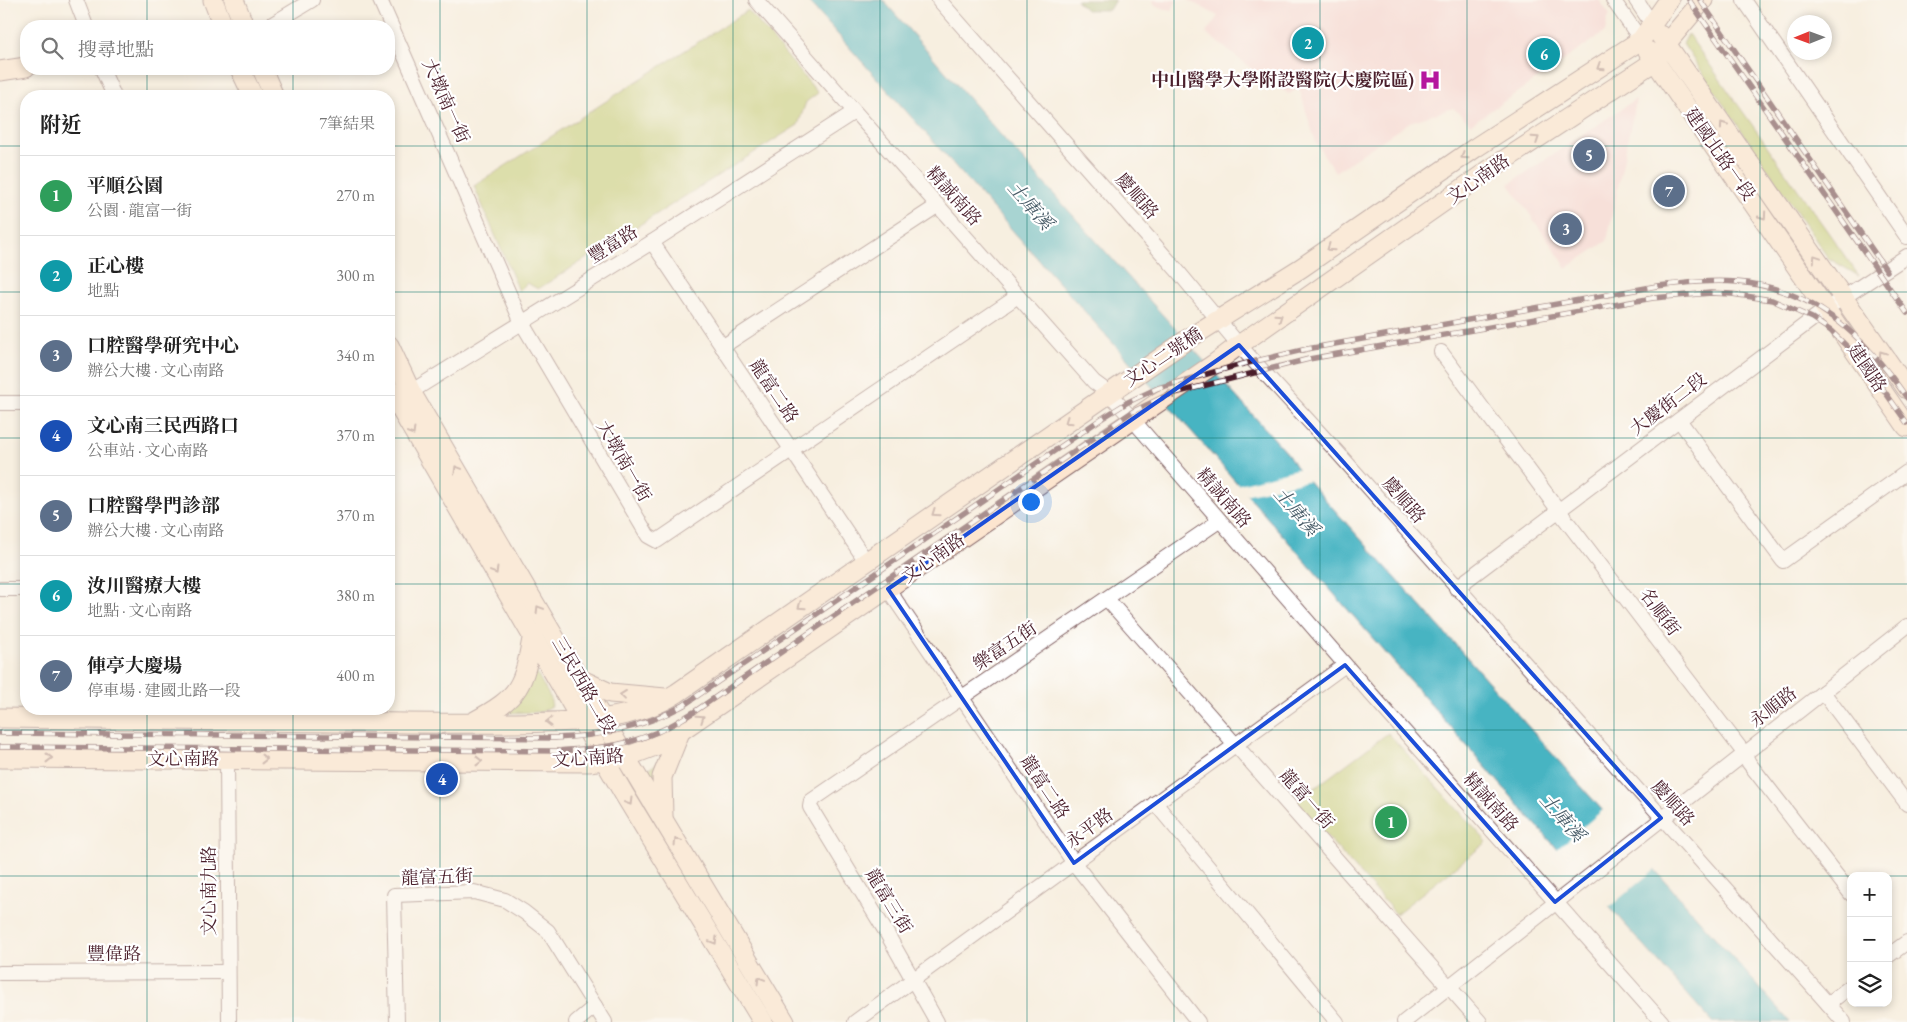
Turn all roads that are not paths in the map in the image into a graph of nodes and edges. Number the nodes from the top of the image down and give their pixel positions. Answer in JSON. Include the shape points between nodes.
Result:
{"nodes":[{"id":1,"x":76,"y":0,"type":"edge"},
{"id":2,"x":213,"y":0,"type":"edge"},
{"id":3,"x":234,"y":0,"type":"edge"},
{"id":4,"x":312,"y":0,"type":"edge"},
{"id":5,"x":380,"y":0,"type":"edge"},
{"id":6,"x":756,"y":0,"type":"edge"},
{"id":7,"x":939,"y":0,"type":"edge"},
{"id":8,"x":1613,"y":0,"type":"edge"},
{"id":9,"x":1636,"y":0,"type":"edge"},
{"id":10,"x":1669,"y":0,"type":"edge"},
{"id":11,"x":1703,"y":0,"type":"edge"},
{"id":12,"x":1744,"y":0,"type":"edge"},
{"id":13,"x":84,"y":20,"type":"edge"},
{"id":14,"x":221,"y":20,"type":"edge"},
{"id":15,"x":242,"y":20,"type":"edge"},
{"id":16,"x":279,"y":20,"type":"edge"},
{"id":17,"x":389,"y":20,"type":"edge"},
{"id":18,"x":1652,"y":24,"type":"junction"},
{"id":19,"x":395,"y":34,"type":"edge"},
{"id":20,"x":1641,"y":40,"type":"junction"},
{"id":21,"x":1666,"y":44,"type":"junction"},
{"id":22,"x":1655,"y":61,"type":"junction"},
{"id":23,"x":20,"y":68,"type":"edge"},
{"id":24,"x":0,"y":71,"type":"edge"},
{"id":25,"x":105,"y":75,"type":"edge"},
{"id":26,"x":243,"y":75,"type":"edge"},
{"id":27,"x":265,"y":75,"type":"edge"},
{"id":28,"x":111,"y":90,"type":"edge"},
{"id":29,"x":250,"y":90,"type":"edge"},
{"id":30,"x":271,"y":90,"type":"edge"},
{"id":31,"x":854,"y":112,"type":"junction"},
{"id":32,"x":937,"y":206,"type":"junction"},
{"id":33,"x":1907,"y":237,"type":"edge"},
{"id":34,"x":652,"y":242,"type":"junction"},
{"id":35,"x":1907,"y":256,"type":"edge"},
{"id":36,"x":1018,"y":296,"type":"junction"},
{"id":37,"x":1843,"y":298,"type":"junction"},
{"id":38,"x":1826,"y":309,"type":"junction"},
{"id":39,"x":1217,"y":320,"type":"junction"},
{"id":40,"x":522,"y":323,"type":"junction"},
{"id":41,"x":1239,"y":345,"type":"junction"},
{"id":42,"x":722,"y":347,"type":"junction"},
{"id":43,"x":1441,"y":352,"type":"dead end"},
{"id":44,"x":1907,"y":389,"type":"edge"},
{"id":45,"x":1109,"y":393,"type":"junction"},
{"id":46,"x":396,"y":397,"type":"edge"},
{"id":47,"x":0,"y":402,"type":"edge"},
{"id":48,"x":20,"y":403,"type":"edge"},
{"id":49,"x":1133,"y":420,"type":"junction"},
{"id":50,"x":1679,"y":420,"type":"junction"},
{"id":51,"x":1907,"y":426,"type":"edge"},
{"id":52,"x":791,"y":450,"type":"junction"},
{"id":53,"x":1907,"y":472,"type":"edge"},
{"id":54,"x":1559,"y":511,"type":"junction"},
{"id":55,"x":1219,"y":521,"type":"junction"},
{"id":56,"x":866,"y":561,"type":"junction"},
{"id":57,"x":1456,"y":588,"type":"junction"},
{"id":58,"x":0,"y":589,"type":"edge"},
{"id":59,"x":888,"y":589,"type":"junction"},
{"id":60,"x":20,"y":590,"type":"edge"},
{"id":61,"x":1107,"y":599,"type":"junction"},
{"id":62,"x":1907,"y":626,"type":"edge"},
{"id":63,"x":532,"y":634,"type":"junction"},
{"id":64,"x":1345,"y":665,"type":"junction"},
{"id":65,"x":580,"y":679,"type":"junction"},
{"id":66,"x":1823,"y":692,"type":"junction"},
{"id":67,"x":668,"y":698,"type":"junction"},
{"id":68,"x":962,"y":698,"type":"junction"},
{"id":69,"x":0,"y":718,"type":"edge"},
{"id":70,"x":604,"y":719,"type":"junction"},
{"id":71,"x":584,"y":722,"type":"junction"},
{"id":72,"x":471,"y":724,"type":"junction"},
{"id":73,"x":680,"y":732,"type":"junction"},
{"id":74,"x":1235,"y":745,"type":"junction"},
{"id":75,"x":1744,"y":753,"type":"junction"},
{"id":76,"x":626,"y":757,"type":"junction"},
{"id":77,"x":0,"y":758,"type":"edge"},
{"id":78,"x":227,"y":759,"type":"junction"},
{"id":79,"x":605,"y":760,"type":"junction"},
{"id":80,"x":811,"y":801,"type":"joint"},
{"id":81,"x":1155,"y":802,"type":"junction"},
{"id":82,"x":1907,"y":804,"type":"edge"},
{"id":83,"x":663,"y":818,"type":"junction"},
{"id":84,"x":1661,"y":818,"type":"junction"},
{"id":85,"x":1074,"y":863,"type":"junction"},
{"id":86,"x":1847,"y":889,"type":"edge"},
{"id":87,"x":1555,"y":902,"type":"junction"},
{"id":88,"x":1907,"y":942,"type":"edge"},
{"id":89,"x":1892,"y":949,"type":"edge"},
{"id":90,"x":228,"y":972,"type":"junction"},
{"id":91,"x":0,"y":973,"type":"edge"},
{"id":92,"x":913,"y":980,"type":"junction"},
{"id":93,"x":1448,"y":987,"type":"junction"},
{"id":94,"x":1847,"y":989,"type":"edge"},
{"id":95,"x":1828,"y":1004,"type":"junction"},
{"id":96,"x":595,"y":1006,"type":"junction"},
{"id":97,"x":229,"y":1022,"type":"edge"},
{"id":98,"x":397,"y":1022,"type":"edge"},
{"id":99,"x":576,"y":1022,"type":"edge"},
{"id":100,"x":605,"y":1022,"type":"edge"},
{"id":101,"x":764,"y":1022,"type":"edge"},
{"id":102,"x":785,"y":1022,"type":"edge"},
{"id":103,"x":855,"y":1022,"type":"edge"},
{"id":104,"x":937,"y":1022,"type":"edge"},
{"id":105,"x":1198,"y":1022,"type":"edge"},
{"id":106,"x":1337,"y":1022,"type":"edge"},
{"id":107,"x":1404,"y":1022,"type":"edge"},
{"id":108,"x":1480,"y":1022,"type":"edge"},
{"id":109,"x":1662,"y":1022,"type":"edge"},
{"id":110,"x":1844,"y":1022,"type":"edge"}],
"edges":[{"from":1,"to":13,"type":"street"},
{"from":2,"to":14,"type":"main road"},
{"from":3,"to":15,"type":"main road"},
{"from":4,"to":16,"type":"street"},
{"from":5,"to":17,"type":"street","name":"大墩南一街"},
{"from":6,"to":31,"type":"street","name":"精誠南路"},
{"from":7,"to":39,"type":"street","name":"慶順路"},
{"from":8,"to":20,"type":"street","name":"建國北路一段"},
{"from":9,"to":18,"type":"street","name":"建國北路一段"},
{"from":10,"to":18,"type":"main road","name":"文心南路"},
{"from":11,"to":21,"type":"main road","name":"文心南路"},
{"from":12,"to":33,"type":"street"},
{"from":18,"to":20,"type":"main road","name":"文心南路"},
{"from":18,"to":21,"type":"main road","name":"建國北路一段"},
{"from":19,"to":40,"type":"street","name":"大墩南一街"},
{"from":20,"to":22,"type":"main road","name":"建國北路一段"},
{"from":20,"to":39,"type":"main road","name":"文心南路","one_way":true,"via":[[1475,148],[1301,268]]},
{"from":21,"to":22,"type":"main road","name":"文心南路"},
{"from":37,"to":21,"type":"main road","name":"建國北路一段","one_way":true},
{"from":22,"to":38,"type":"main road","name":"建國北路一段","one_way":true},
{"from":41,"to":22,"type":"main road","name":"文心南路","one_way":true,"via":[[1489,170]]},
{"from":23,"to":24,"type":"main road"},
{"from":25,"to":28,"type":"street"},
{"from":26,"to":29,"type":"main road"},
{"from":27,"to":30,"type":"main road"},
{"from":31,"to":32,"type":"street","name":"精誠南路"},
{"from":31,"to":34,"type":"street","name":"豐富路"},
{"from":32,"to":36,"type":"street","name":"精誠南路"},
{"from":32,"to":42,"type":"street"},
{"from":34,"to":40,"type":"street","name":"豐富路"},
{"from":34,"to":42,"type":"street","name":"龍富二路"},
{"from":35,"to":37,"type":"street","name":"大慶街二段"},
{"from":36,"to":45,"type":"street","name":"精誠南路","via":[[1094,382]]},
{"from":36,"to":52,"type":"street","name":"大墩南一街"},
{"from":37,"to":38,"type":"street","name":"大慶街二段"},
{"from":44,"to":37,"type":"main road","name":"建國路","one_way":true},
{"from":38,"to":50,"type":"street","name":"大慶街二段"},
{"from":38,"to":51,"type":"main road","name":"建國路"},
{"from":39,"to":41,"type":"street","name":"慶順路"},
{"from":39,"to":45,"type":"main road","name":"文心二號橋"},
{"from":40,"to":46,"type":"street","name":"豐富路"},
{"from":40,"to":52,"type":"street","name":"大墩南一街","via":[[648,536],[657,541]]},
{"from":49,"to":41,"type":"main road","name":"文心二號橋","one_way":true},
{"from":41,"to":57,"type":"street","name":"慶順路"},
{"from":42,"to":52,"type":"street","name":"龍富二路"},
{"from":43,"to":54,"type":"street","name":"名順街"},
{"from":45,"to":49,"type":"street","name":"精誠南路"},
{"from":45,"to":56,"type":"main road","name":"文心南路","one_way":true},
{"from":46,"to":63,"type":"main road","name":"三民西路二段","one_way":true},
{"from":65,"to":46,"type":"main road","name":"三民西路二段","one_way":true},
{"from":47,"to":48,"type":"street"},
{"from":49,"to":55,"type":"street","name":"精誠南路"},
{"from":49,"to":59,"type":"main road","name":"文心南路"},
{"from":50,"to":53,"type":"street","via":[[1783,561]]},
{"from":50,"to":54,"type":"street","name":"大慶街二段"},
{"from":52,"to":56,"type":"street","name":"龍富二路"},
{"from":54,"to":57,"type":"street","name":"大慶街二段"},
{"from":54,"to":75,"type":"street","name":"名順街"},
{"from":55,"to":61,"type":"street","name":"樂富五街"},
{"from":55,"to":64,"type":"street","name":"精誠南路"},
{"from":56,"to":67,"type":"main road","name":"文心南路","one_way":true},
{"from":57,"to":84,"type":"street","name":"慶順路"},
{"from":58,"to":60,"type":"street"},
{"from":59,"to":68,"type":"street","name":"龍富二路"},
{"from":73,"to":59,"type":"main road","name":"文心南路","one_way":true},
{"from":61,"to":68,"type":"street","name":"樂富五街"},
{"from":61,"to":74,"type":"street","name":"龍富一街"},
{"from":62,"to":66,"type":"street","name":"永順路"},
{"from":63,"to":71,"type":"main road","name":"三民西路二段"},
{"from":63,"to":72,"type":"main road","via":[[524,675],[514,694],[498,709]]},
{"from":64,"to":74,"type":"street","name":"永平路"},
{"from":64,"to":87,"type":"street","name":"精誠南路"},
{"from":67,"to":65,"type":"main road","one_way":true,"via":[[610,693]]},
{"from":65,"to":70,"type":"main road","name":"三民西路二段"},
{"from":66,"to":75,"type":"street","name":"永順路"},
{"from":66,"to":82,"type":"street"},
{"from":67,"to":70,"type":"main road","name":"文心南路","via":[[632,713]]},
{"from":68,"to":80,"type":"street","name":"樂富五街"},
{"from":68,"to":85,"type":"street","name":"龍富二路"},
{"from":69,"to":72,"type":"main road","name":"文心南路"},
{"from":70,"to":71,"type":"main road","name":"文心南路"},
{"from":70,"to":76,"type":"main road","name":"三民西路二段"},
{"from":71,"to":72,"type":"main road","name":"文心南路","one_way":true},
{"from":71,"to":79,"type":"main road","name":"三民西路二段"},
{"from":73,"to":76,"type":"main road","name":"文心南路","via":[[663,743]]},
{"from":73,"to":83,"type":"main road","via":[[662,777]]},
{"from":74,"to":81,"type":"street","name":"永平路"},
{"from":74,"to":93,"type":"street","name":"龍富一街"},
{"from":75,"to":84,"type":"street","name":"永順路"},
{"from":75,"to":86,"type":"street","name":"名順街","via":[[1749,764]]},
{"from":76,"to":79,"type":"main road","name":"文心南路"},
{"from":76,"to":83,"type":"main road","name":"三民西路二段"},
{"from":77,"to":78,"type":"main road","name":"文心南路","one_way":true},
{"from":78,"to":79,"type":"main road","name":"文心南路","one_way":true},
{"from":78,"to":90,"type":"street","name":"文心南九路"},
{"from":79,"to":101,"type":"main road","name":"三民西路二段","one_way":true},
{"from":80,"to":92,"type":"street","name":"龍富三街","via":[[810,808]]},
{"from":81,"to":85,"type":"street","name":"永平路"},
{"from":81,"to":106,"type":"street"},
{"from":102,"to":83,"type":"main road","name":"三民西路二段","one_way":true},
{"from":84,"to":87,"type":"street","name":"永順路"},
{"from":84,"to":95,"type":"street","name":"慶順路"},
{"from":85,"to":92,"type":"street","name":"永平路"},
{"from":85,"to":105,"type":"street","name":"龍富二路"},
{"from":87,"to":93,"type":"street"},
{"from":87,"to":109,"type":"street","name":"精誠南路"},
{"from":88,"to":89,"type":"street"},
{"from":90,"to":91,"type":"street","name":"豐偉路"},
{"from":90,"to":97,"type":"street","name":"文心南九路"},
{"from":92,"to":103,"type":"street","name":"永平路"},
{"from":92,"to":104,"type":"street","name":"龍富三街"},
{"from":93,"to":107,"type":"street"},
{"from":93,"to":108,"type":"street","name":"龍富一街"},
{"from":94,"to":95,"type":"street"},
{"from":95,"to":110,"type":"street","name":"慶順路"},
{"from":96,"to":98,"type":"street","name":"龍富五街","via":[[548,931],[505,900],[474,892],[394,895]]},
{"from":96,"to":99,"type":"street"},
{"from":96,"to":100,"type":"street","name":"龍富五街"}]}
